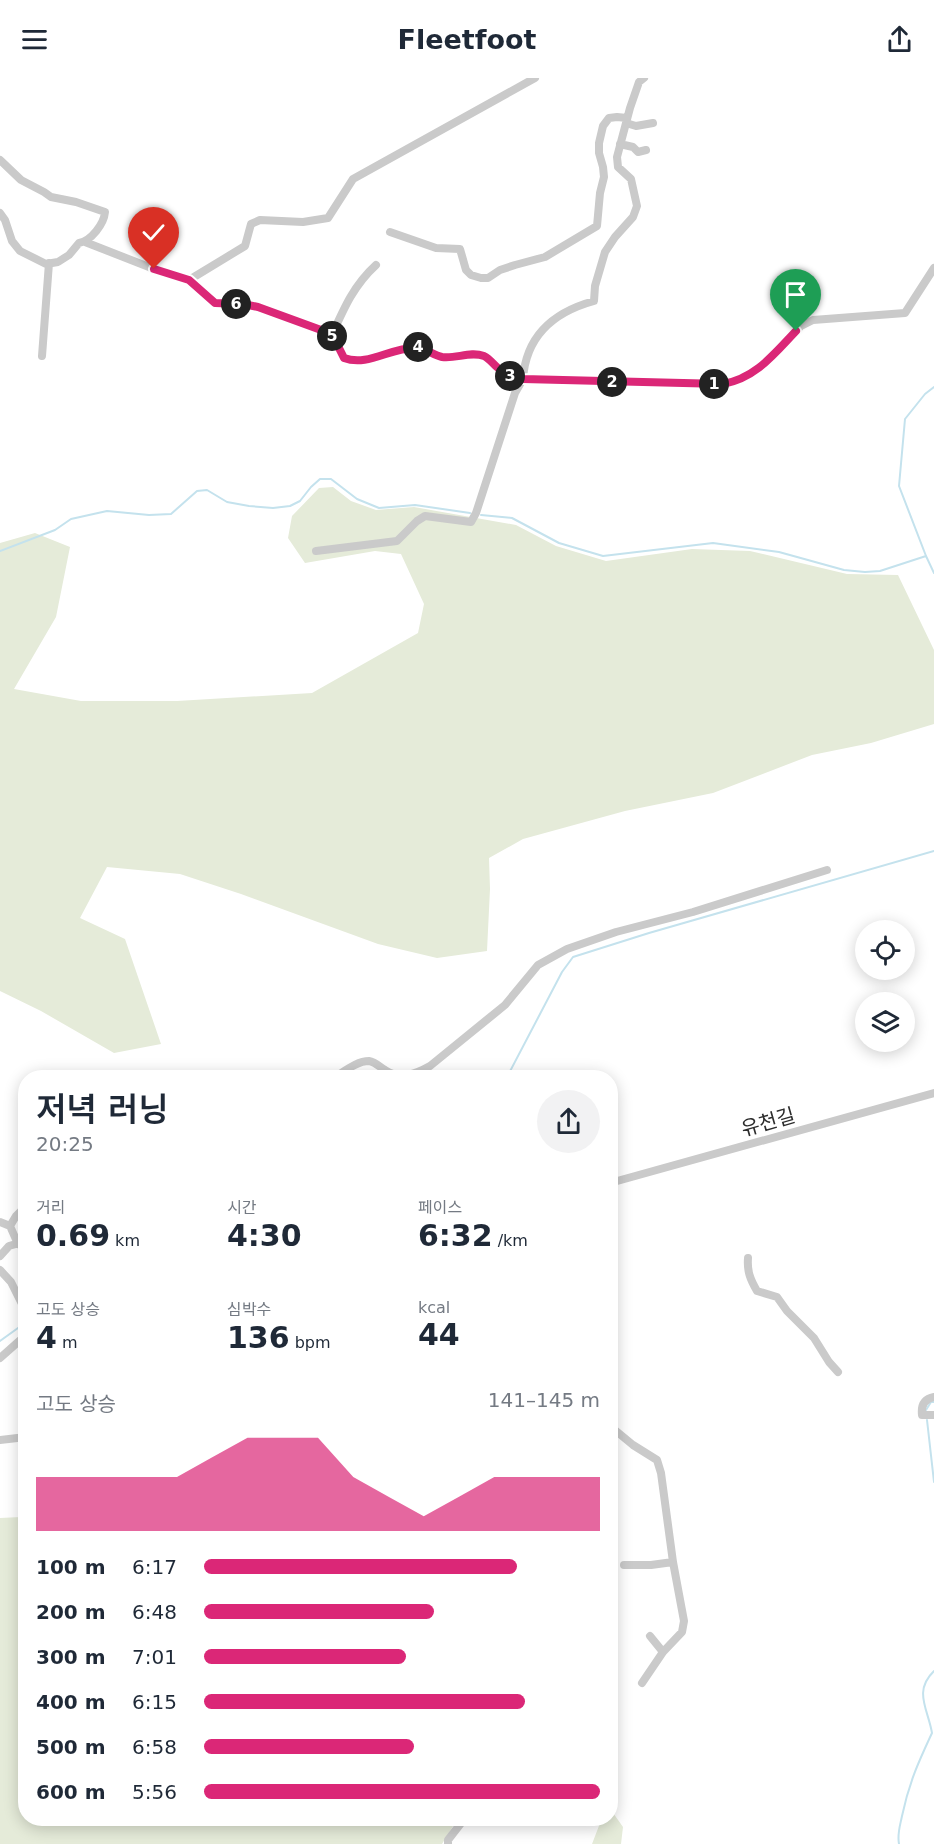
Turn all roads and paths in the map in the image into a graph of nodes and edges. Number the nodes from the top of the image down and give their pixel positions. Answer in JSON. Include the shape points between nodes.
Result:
{"nodes":[{"id":1,"x":535,"y":78,"type":"edge"},
{"id":2,"x":644,"y":78,"type":"edge"},
{"id":3,"x":627,"y":121,"type":"junction"},
{"id":4,"x":653,"y":123,"type":"dead end"},
{"id":5,"x":621,"y":144,"type":"junction"},
{"id":6,"x":646,"y":150,"type":"dead end"},
{"id":7,"x":0,"y":160,"type":"edge"},
{"id":8,"x":0,"y":213,"type":"edge"},
{"id":9,"x":390,"y":232,"type":"dead end"},
{"id":10,"x":85,"y":242,"type":"junction"},
{"id":11,"x":49,"y":263,"type":"junction"},
{"id":12,"x":376,"y":265,"type":"dead end"},
{"id":13,"x":934,"y":268,"type":"edge"},
{"id":14,"x":189,"y":280,"type":"junction"},
{"id":15,"x":332,"y":334,"type":"junction"},
{"id":16,"x":42,"y":356,"type":"dead end"},
{"id":17,"x":523,"y":379,"type":"junction"},
{"id":18,"x":316,"y":551,"type":"dead end"},
{"id":19,"x":827,"y":870,"type":"dead end"},
{"id":20,"x":347,"y":1070,"type":"edge"},
{"id":21,"x":385,"y":1070,"type":"edge"},
{"id":22,"x":422,"y":1070,"type":"edge"},
{"id":23,"x":934,"y":1092,"type":"edge"},
{"id":24,"x":618,"y":1181,"type":"edge"},
{"id":25,"x":18,"y":1214,"type":"edge"},
{"id":26,"x":0,"y":1222,"type":"edge"},
{"id":27,"x":10,"y":1226,"type":"junction"},
{"id":28,"x":18,"y":1237,"type":"edge"},
{"id":29,"x":18,"y":1243,"type":"edge"},
{"id":30,"x":0,"y":1256,"type":"edge"},
{"id":31,"x":748,"y":1258,"type":"dead end"},
{"id":32,"x":0,"y":1270,"type":"edge"},
{"id":33,"x":18,"y":1296,"type":"edge"},
{"id":34,"x":18,"y":1342,"type":"edge"},
{"id":35,"x":0,"y":1358,"type":"edge"},
{"id":36,"x":838,"y":1372,"type":"dead end"},
{"id":37,"x":934,"y":1397,"type":"edge"},
{"id":38,"x":934,"y":1414,"type":"edge"},
{"id":39,"x":618,"y":1433,"type":"edge"},
{"id":40,"x":18,"y":1438,"type":"edge"},
{"id":41,"x":0,"y":1440,"type":"edge"},
{"id":42,"x":672,"y":1562,"type":"junction"},
{"id":43,"x":624,"y":1565,"type":"dead end"},
{"id":44,"x":650,"y":1636,"type":"dead end"},
{"id":45,"x":663,"y":1652,"type":"junction"},
{"id":46,"x":642,"y":1683,"type":"dead end"},
{"id":47,"x":459,"y":1826,"type":"edge"},
{"id":48,"x":448,"y":1844,"type":"edge"}],
"edges":[{"from":1,"to":14,"type":"street","via":[[353,178],[328,218],[303,222],[260,220],[251,224],[244,246]]},
{"from":2,"to":3,"type":"street","via":[[639,82]]},
{"from":3,"to":4,"type":"street","via":[[636,126]]},
{"from":3,"to":5,"type":"street"},
{"from":3,"to":9,"type":"street","via":[[609,118],[603,126],[599,153],[604,177],[597,226],[545,257],[481,278],[466,270],[460,249],[436,249]]},
{"from":5,"to":6,"type":"street","via":[[638,152]]},
{"from":5,"to":17,"type":"street","via":[[618,167],[631,179],[637,206],[633,217],[605,252],[594,301],[575,306],[546,326],[524,363]]},
{"from":7,"to":10,"type":"street","via":[[21,180],[51,198],[105,212]]},
{"from":8,"to":11,"type":"street","via":[[20,251]]},
{"from":10,"to":11,"type":"street","via":[[58,262]]},
{"from":10,"to":14,"type":"street"},
{"from":11,"to":16,"type":"street"},
{"from":12,"to":15,"type":"street","via":[[349,297]]},
{"from":13,"to":17,"type":"street","via":[[905,313],[806,322],[759,369],[732,383]]},
{"from":14,"to":15,"type":"street","via":[[215,303],[258,307]]},
{"from":15,"to":17,"type":"street","via":[[344,358],[354,362],[419,347],[443,357],[478,354],[507,375]]},
{"from":17,"to":18,"type":"street","via":[[471,522],[425,516],[397,541]]},
{"from":19,"to":22,"type":"street","via":[[567,949],[538,965],[505,1005]]},
{"from":20,"to":21,"type":"street","via":[[366,1062]]},
{"from":23,"to":24,"type":"street","name":"유천길"},
{"from":25,"to":27,"type":"street"},
{"from":26,"to":27,"type":"street"},
{"from":27,"to":28,"type":"street"},
{"from":29,"to":30,"type":"street"},
{"from":31,"to":36,"type":"street","via":[[747,1269],[757,1291],[777,1297]]},
{"from":32,"to":33,"type":"street"},
{"from":34,"to":35,"type":"street"},
{"from":37,"to":38,"type":"street","via":[[921,1408],[922,1415]]},
{"from":39,"to":42,"type":"street","via":[[657,1460],[662,1473]]},
{"from":40,"to":41,"type":"street"},
{"from":42,"to":43,"type":"street"},
{"from":42,"to":45,"type":"street","via":[[684,1621],[682,1632]]},
{"from":44,"to":45,"type":"street"},
{"from":45,"to":46,"type":"street"},
{"from":47,"to":48,"type":"street"}]}
